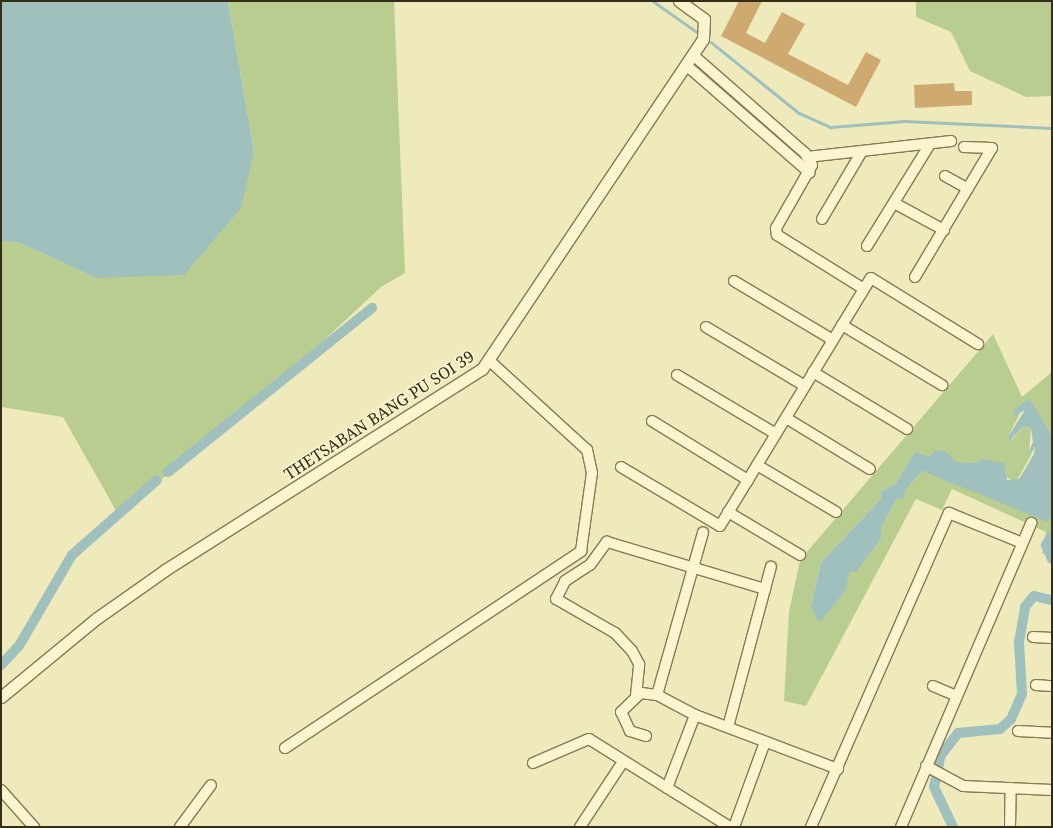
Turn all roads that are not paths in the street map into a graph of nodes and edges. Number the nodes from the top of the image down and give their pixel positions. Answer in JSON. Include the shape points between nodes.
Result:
{"nodes":[{"id":1,"x":680,"y":1,"type":"edge"},
{"id":2,"x":689,"y":60,"type":"junction"},
{"id":3,"x":951,"y":141,"type":"dead end"},
{"id":4,"x":930,"y":144,"type":"junction"},
{"id":5,"x":964,"y":147,"type":"dead end"},
{"id":6,"x":862,"y":151,"type":"junction"},
{"id":7,"x":807,"y":157,"type":"junction"},
{"id":8,"x":810,"y":174,"type":"junction"},
{"id":9,"x":945,"y":176,"type":"dead end"},
{"id":10,"x":968,"y":190,"type":"junction"},
{"id":11,"x":894,"y":203,"type":"junction"},
{"id":12,"x":822,"y":218,"type":"dead end"},
{"id":13,"x":944,"y":230,"type":"junction"},
{"id":14,"x":866,"y":246,"type":"dead end"},
{"id":15,"x":915,"y":277,"type":"dead end"},
{"id":16,"x":734,"y":281,"type":"dead end"},
{"id":17,"x":864,"y":289,"type":"junction"},
{"id":18,"x":842,"y":325,"type":"junction"},
{"id":19,"x":706,"y":327,"type":"dead end"},
{"id":20,"x":834,"y":340,"type":"junction"},
{"id":21,"x":978,"y":344,"type":"dead end"},
{"id":22,"x":490,"y":361,"type":"junction"},
{"id":23,"x":814,"y":372,"type":"junction"},
{"id":24,"x":677,"y":375,"type":"dead end"},
{"id":25,"x":942,"y":385,"type":"dead end"},
{"id":26,"x":805,"y":386,"type":"junction"},
{"id":27,"x":786,"y":418,"type":"junction"},
{"id":28,"x":652,"y":421,"type":"dead end"},
{"id":29,"x":907,"y":429,"type":"dead end"},
{"id":30,"x":776,"y":434,"type":"junction"},
{"id":31,"x":757,"y":465,"type":"junction"},
{"id":32,"x":621,"y":467,"type":"dead end"},
{"id":33,"x":870,"y":469,"type":"dead end"},
{"id":34,"x":748,"y":480,"type":"junction"},
{"id":35,"x":728,"y":512,"type":"junction"},
{"id":36,"x":836,"y":512,"type":"dead end"},
{"id":37,"x":1030,"y":523,"type":"dead end"},
{"id":38,"x":703,"y":532,"type":"dead end"},
{"id":39,"x":1022,"y":543,"type":"junction"},
{"id":40,"x":800,"y":555,"type":"dead end"},
{"id":41,"x":694,"y":566,"type":"junction"},
{"id":42,"x":771,"y":567,"type":"dead end"},
{"id":43,"x":765,"y":589,"type":"junction"},
{"id":44,"x":1033,"y":637,"type":"dead end"},
{"id":45,"x":1052,"y":638,"type":"edge"},
{"id":46,"x":1036,"y":685,"type":"dead end"},
{"id":47,"x":933,"y":686,"type":"dead end"},
{"id":48,"x":1052,"y":686,"type":"edge"},
{"id":49,"x":636,"y":695,"type":"junction"},
{"id":50,"x":1,"y":696,"type":"edge"},
{"id":51,"x":657,"y":696,"type":"junction"},
{"id":52,"x":956,"y":696,"type":"junction"},
{"id":53,"x":695,"y":715,"type":"junction"},
{"id":54,"x":728,"y":727,"type":"junction"},
{"id":55,"x":1018,"y":731,"type":"dead end"},
{"id":56,"x":1052,"y":733,"type":"edge"},
{"id":57,"x":646,"y":736,"type":"dead end"},
{"id":58,"x":765,"y":742,"type":"junction"},
{"id":59,"x":285,"y":748,"type":"dead end"},
{"id":60,"x":533,"y":763,"type":"dead end"},
{"id":61,"x":622,"y":763,"type":"junction"},
{"id":62,"x":928,"y":767,"type":"junction"},
{"id":63,"x":838,"y":769,"type":"junction"},
{"id":64,"x":211,"y":785,"type":"dead end"},
{"id":65,"x":667,"y":788,"type":"junction"},
{"id":66,"x":1011,"y":788,"type":"junction"},
{"id":67,"x":1,"y":790,"type":"edge"},
{"id":68,"x":1052,"y":790,"type":"edge"},
{"id":69,"x":34,"y":827,"type":"edge"},
{"id":70,"x":180,"y":827,"type":"edge"},
{"id":71,"x":580,"y":827,"type":"edge"},
{"id":72,"x":730,"y":827,"type":"edge"},
{"id":73,"x":734,"y":827,"type":"edge"},
{"id":74,"x":811,"y":827,"type":"edge"},
{"id":75,"x":901,"y":827,"type":"edge"},
{"id":76,"x":1010,"y":827,"type":"edge"}],
"edges":[{"from":1,"to":2,"type":"street","name":"THETSABAN BANG PU SOI 39","via":[[706,24]]},
{"from":2,"to":7,"type":"street"},
{"from":2,"to":8,"type":"street"},
{"from":2,"to":22,"type":"street","name":"THETSABAN BANG PU SOI 39"},
{"from":3,"to":4,"type":"street"},
{"from":4,"to":6,"type":"street"},
{"from":4,"to":11,"type":"street"},
{"from":5,"to":10,"type":"street","via":[[992,148]]},
{"from":6,"to":7,"type":"street"},
{"from":6,"to":12,"type":"street"},
{"from":7,"to":8,"type":"street","via":[[812,165]]},
{"from":8,"to":17,"type":"street","via":[[776,228],[777,235]]},
{"from":9,"to":10,"type":"street"},
{"from":10,"to":13,"type":"street"},
{"from":11,"to":13,"type":"street"},
{"from":11,"to":14,"type":"street"},
{"from":13,"to":15,"type":"street"},
{"from":16,"to":20,"type":"street"},
{"from":17,"to":18,"type":"street"},
{"from":17,"to":21,"type":"street","via":[[871,278]]},
{"from":18,"to":20,"type":"street"},
{"from":18,"to":25,"type":"street"},
{"from":19,"to":26,"type":"street"},
{"from":20,"to":23,"type":"street"},
{"from":22,"to":50,"type":"street","name":"THETSABAN BANG PU SOI 39","via":[[424,408],[165,570],[97,618]]},
{"from":22,"to":59,"type":"street","via":[[587,450],[592,473],[581,550]]},
{"from":23,"to":26,"type":"street"},
{"from":23,"to":29,"type":"street"},
{"from":24,"to":30,"type":"street"},
{"from":26,"to":27,"type":"street"},
{"from":27,"to":30,"type":"street"},
{"from":27,"to":33,"type":"street"},
{"from":28,"to":34,"type":"street"},
{"from":30,"to":31,"type":"street"},
{"from":31,"to":34,"type":"street"},
{"from":31,"to":36,"type":"street"},
{"from":32,"to":35,"type":"street","via":[[720,526]]},
{"from":34,"to":35,"type":"street"},
{"from":35,"to":40,"type":"street"},
{"from":37,"to":39,"type":"street"},
{"from":38,"to":41,"type":"street"},
{"from":39,"to":52,"type":"street"},
{"from":39,"to":63,"type":"street","via":[[949,513]]},
{"from":41,"to":43,"type":"street"},
{"from":41,"to":49,"type":"street","via":[[608,541],[590,565],[556,591],[558,602],[615,632],[632,651],[639,664]]},
{"from":41,"to":51,"type":"street"},
{"from":42,"to":43,"type":"street"},
{"from":43,"to":54,"type":"street"},
{"from":44,"to":45,"type":"street"},
{"from":46,"to":48,"type":"street"},
{"from":47,"to":52,"type":"street"},
{"from":49,"to":51,"type":"street"},
{"from":49,"to":57,"type":"street","via":[[621,718],[630,730]]},
{"from":51,"to":53,"type":"street"},
{"from":52,"to":62,"type":"street"},
{"from":53,"to":54,"type":"street"},
{"from":53,"to":65,"type":"street"},
{"from":54,"to":58,"type":"street"},
{"from":55,"to":56,"type":"street"},
{"from":58,"to":63,"type":"street"},
{"from":58,"to":73,"type":"street"},
{"from":60,"to":61,"type":"street","via":[[585,739]]},
{"from":61,"to":65,"type":"street"},
{"from":61,"to":71,"type":"street"},
{"from":62,"to":66,"type":"street","via":[[963,786]]},
{"from":62,"to":75,"type":"street"},
{"from":63,"to":74,"type":"street"},
{"from":64,"to":70,"type":"street"},
{"from":65,"to":72,"type":"street"},
{"from":66,"to":68,"type":"street"},
{"from":66,"to":76,"type":"street"},
{"from":67,"to":69,"type":"street"}]}
